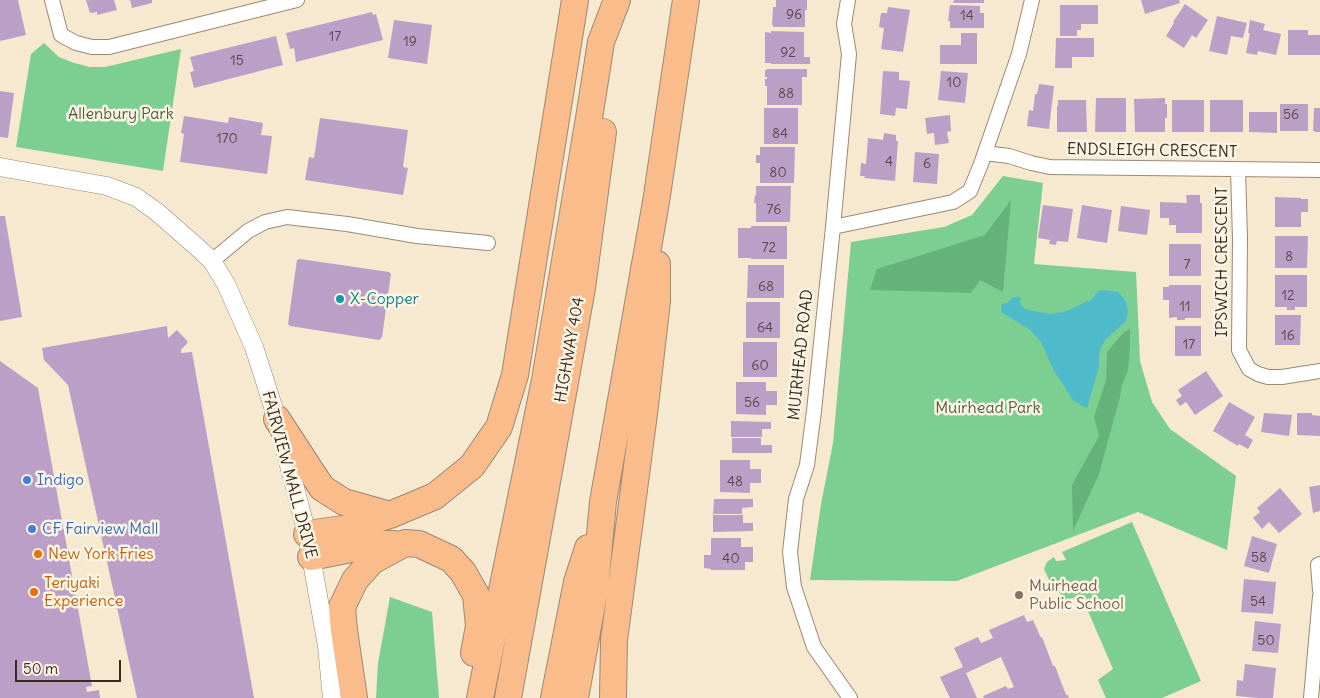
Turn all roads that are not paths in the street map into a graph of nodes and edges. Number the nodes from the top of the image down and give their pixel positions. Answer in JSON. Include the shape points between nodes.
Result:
{"nodes":[{"id":1,"x":52,"y":0,"type":"edge"},
{"id":2,"x":297,"y":0,"type":"edge"},
{"id":3,"x":575,"y":0,"type":"edge"},
{"id":4,"x":618,"y":0,"type":"edge"},
{"id":5,"x":686,"y":0,"type":"edge"},
{"id":6,"x":848,"y":0,"type":"edge"},
{"id":7,"x":1032,"y":0,"type":"edge"},
{"id":8,"x":985,"y":153,"type":"junction"},
{"id":9,"x":0,"y":167,"type":"edge"},
{"id":10,"x":1238,"y":169,"type":"junction"},
{"id":11,"x":1320,"y":170,"type":"edge"},
{"id":12,"x":656,"y":202,"type":"junction"},
{"id":13,"x":833,"y":227,"type":"junction"},
{"id":14,"x":488,"y":243,"type":"dead end"},
{"id":15,"x":212,"y":261,"type":"junction"},
{"id":16,"x":1320,"y":371,"type":"edge"},
{"id":17,"x":276,"y":419,"type":"junction"},
{"id":18,"x":603,"y":502,"type":"junction"},
{"id":19,"x":390,"y":515,"type":"junction"},
{"id":20,"x":405,"y":544,"type":"junction"},
{"id":21,"x":309,"y":546,"type":"junction"},
{"id":22,"x":1320,"y":564,"type":"edge"},
{"id":23,"x":1320,"y":590,"type":"edge"},
{"id":24,"x":1320,"y":596,"type":"edge"},
{"id":25,"x":332,"y":698,"type":"edge"},
{"id":26,"x":354,"y":698,"type":"edge"},
{"id":27,"x":466,"y":698,"type":"edge"},
{"id":28,"x":480,"y":698,"type":"edge"},
{"id":29,"x":508,"y":698,"type":"edge"},
{"id":30,"x":554,"y":698,"type":"edge"},
{"id":31,"x":575,"y":698,"type":"edge"},
{"id":32,"x":613,"y":698,"type":"edge"},
{"id":33,"x":850,"y":698,"type":"edge"},
{"id":34,"x":1312,"y":698,"type":"edge"}],
"edges":[{"from":1,"to":2,"type":"street","via":[[61,35],[92,47],[109,46]]},
{"from":3,"to":19,"type":"highway","via":[[515,375],[499,427],[472,466],[435,496]]},
{"from":4,"to":28,"type":"highway","via":[[601,42],[545,380]]},
{"from":4,"to":29,"type":"highway","name":"HIGHWAY 404","via":[[582,288]]},
{"from":5,"to":12,"type":"highway"},
{"from":6,"to":13,"type":"street","name":"MUIRHEAD ROAD","via":[[844,24],[849,54]]},
{"from":7,"to":8,"type":"street","via":[[1020,54]]},
{"from":8,"to":10,"type":"street","name":"ENDSLEIGH CRESCENT","via":[[1050,167]]},
{"from":8,"to":13,"type":"street","via":[[970,191],[953,202]]},
{"from":9,"to":15,"type":"street","name":"FAIRVIEW MALL DRIVE","via":[[107,186],[136,197]]},
{"from":10,"to":11,"type":"street","name":"ENDSLEIGH CRESCENT"},
{"from":10,"to":16,"type":"street","name":"IPSWICH CRESCENT","via":[[1239,350],[1249,368],[1268,377]]},
{"from":12,"to":18,"type":"highway"},
{"from":12,"to":32,"type":"highway","via":[[657,301],[614,640]]},
{"from":13,"to":33,"type":"street","name":"MUIRHEAD ROAD","via":[[807,464],[796,499],[790,552],[794,587],[814,647]]},
{"from":14,"to":15,"type":"street","via":[[287,217],[265,222],[248,231]]},
{"from":15,"to":17,"type":"street","name":"FAIRVIEW MALL DRIVE","via":[[254,347]]},
{"from":17,"to":19,"type":"highway","via":[[322,488],[344,502]]},
{"from":17,"to":21,"type":"street","name":"FAIRVIEW MALL DRIVE"},
{"from":18,"to":30,"type":"highway","via":[[577,582]]},
{"from":18,"to":31,"type":"highway","via":[[595,588]]},
{"from":19,"to":21,"type":"highway"},
{"from":20,"to":21,"type":"highway"},
{"from":20,"to":26,"type":"highway","via":[[372,561],[355,580],[342,607]]},
{"from":20,"to":27,"type":"highway","via":[[419,544],[451,559],[476,595],[479,626]]},
{"from":21,"to":25,"type":"street","name":"FAIRVIEW MALL DRIVE","via":[[327,646]]},
{"from":22,"to":23,"type":"street"},
{"from":24,"to":34,"type":"street"}]}
